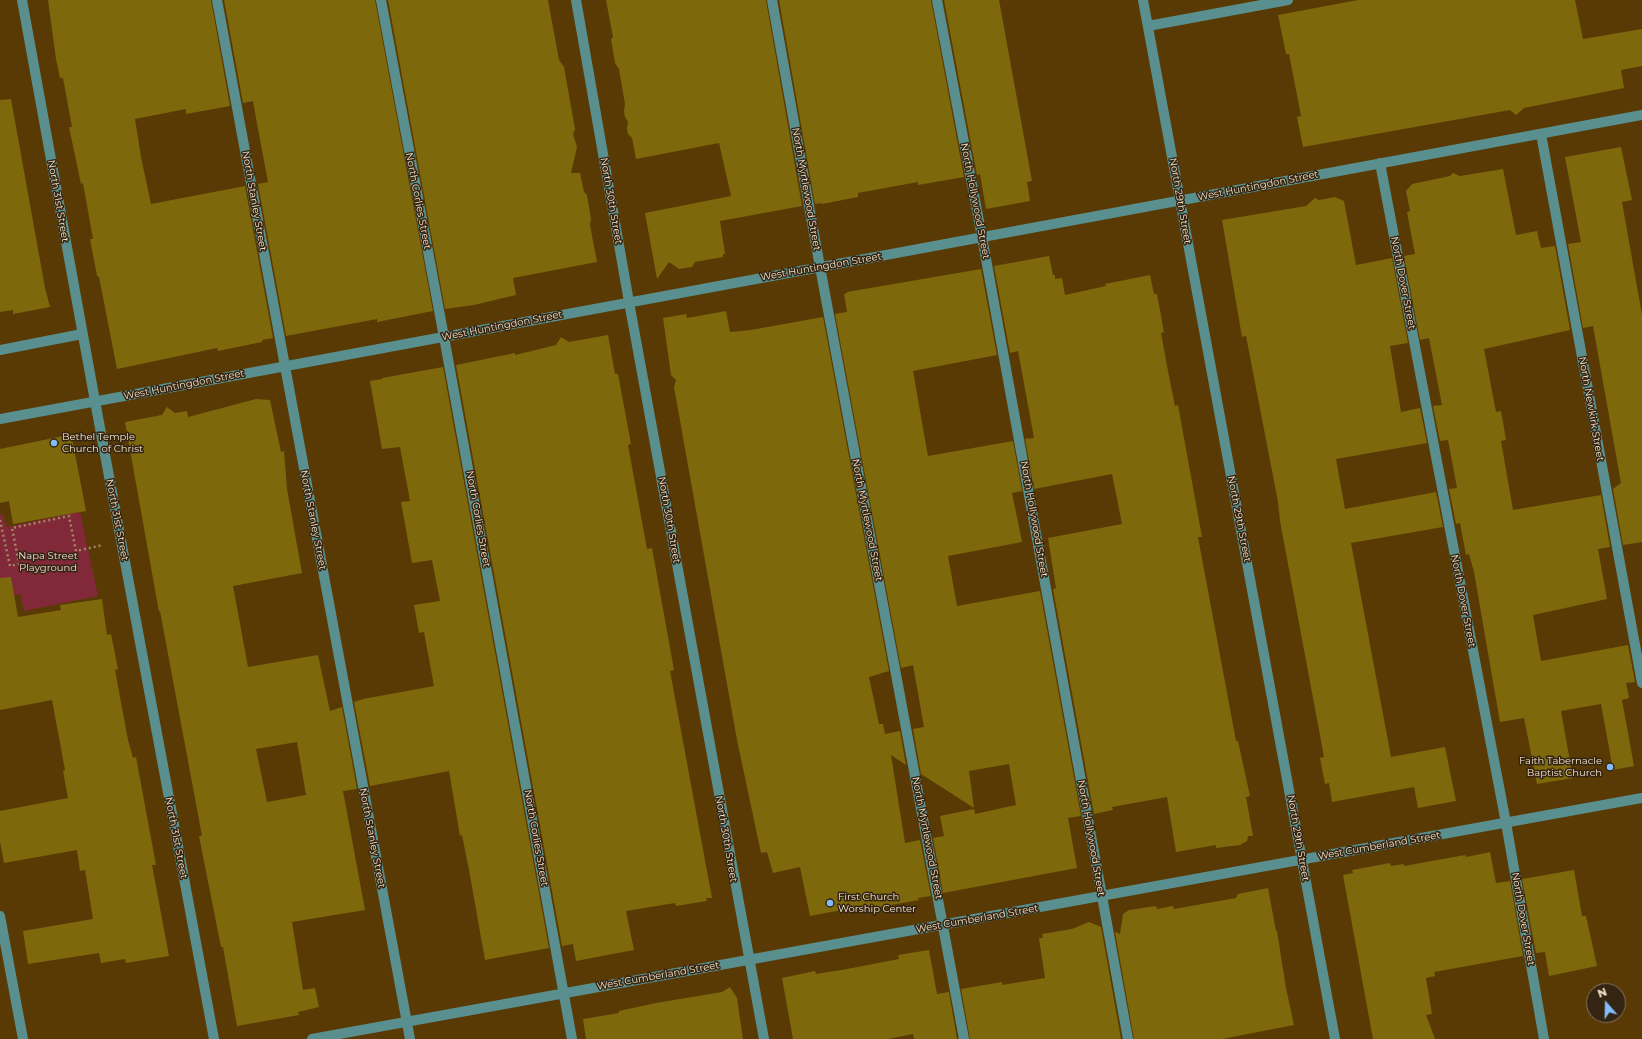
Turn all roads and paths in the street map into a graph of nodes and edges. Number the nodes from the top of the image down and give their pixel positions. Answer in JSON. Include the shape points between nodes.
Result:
{"nodes":[{"id":1,"x":22,"y":0,"type":"edge"},
{"id":2,"x":217,"y":0,"type":"edge"},
{"id":3,"x":380,"y":0,"type":"edge"},
{"id":4,"x":576,"y":0,"type":"edge"},
{"id":5,"x":772,"y":0,"type":"edge"},
{"id":6,"x":937,"y":0,"type":"edge"},
{"id":7,"x":1143,"y":0,"type":"edge"},
{"id":8,"x":1288,"y":0,"type":"edge"},
{"id":9,"x":1148,"y":26,"type":"junction"},
{"id":10,"x":1642,"y":115,"type":"edge"},
{"id":11,"x":1541,"y":134,"type":"junction"},
{"id":12,"x":1380,"y":164,"type":"junction"},
{"id":13,"x":1180,"y":201,"type":"junction"},
{"id":14,"x":982,"y":237,"type":"junction"},
{"id":15,"x":820,"y":267,"type":"junction"},
{"id":16,"x":629,"y":302,"type":"junction"},
{"id":17,"x":82,"y":334,"type":"junction"},
{"id":18,"x":444,"y":337,"type":"junction"},
{"id":19,"x":0,"y":350,"type":"edge"},
{"id":20,"x":284,"y":366,"type":"junction"},
{"id":21,"x":95,"y":401,"type":"junction"},
{"id":22,"x":0,"y":419,"type":"edge"},
{"id":23,"x":0,"y":520,"type":"edge"},
{"id":24,"x":121,"y":541,"type":"junction"},
{"id":25,"x":1642,"y":683,"type":"edge"},
{"id":26,"x":1642,"y":798,"type":"edge"},
{"id":27,"x":1506,"y":823,"type":"junction"},
{"id":28,"x":1302,"y":860,"type":"junction"},
{"id":29,"x":1102,"y":896,"type":"junction"},
{"id":30,"x":0,"y":916,"type":"edge"},
{"id":31,"x":943,"y":925,"type":"junction"},
{"id":32,"x":748,"y":960,"type":"junction"},
{"id":33,"x":564,"y":993,"type":"junction"},
{"id":34,"x":407,"y":1022,"type":"junction"},
{"id":35,"x":23,"y":1039,"type":"edge"},
{"id":36,"x":214,"y":1039,"type":"edge"},
{"id":37,"x":312,"y":1039,"type":"edge"},
{"id":38,"x":410,"y":1039,"type":"edge"},
{"id":39,"x":572,"y":1039,"type":"edge"},
{"id":40,"x":764,"y":1039,"type":"edge"},
{"id":41,"x":964,"y":1039,"type":"edge"},
{"id":42,"x":1128,"y":1039,"type":"edge"},
{"id":43,"x":1335,"y":1039,"type":"edge"},
{"id":44,"x":1544,"y":1039,"type":"edge"}],
"edges":[{"from":1,"to":17,"type":"street","name":"North 31st Street"},
{"from":2,"to":20,"type":"street","name":"North Stanley Street"},
{"from":3,"to":18,"type":"street","name":"North Corlies Street"},
{"from":4,"to":16,"type":"street","name":"North 30th Street"},
{"from":5,"to":15,"type":"street","name":"North Myrtlewood Street"},
{"from":6,"to":14,"type":"street","name":"North Hollywood Street"},
{"from":7,"to":9,"type":"street","name":"North 29th Street"},
{"from":8,"to":9,"type":"street"},
{"from":9,"to":13,"type":"street","name":"North 29th Street"},
{"from":10,"to":11,"type":"street","name":"West Huntingdon Street"},
{"from":11,"to":12,"type":"street","name":"West Huntingdon Street"},
{"from":11,"to":25,"type":"street","name":"North Newkirk Street"},
{"from":12,"to":13,"type":"street","name":"West Huntingdon Street"},
{"from":12,"to":27,"type":"street","name":"North Dover Street"},
{"from":13,"to":14,"type":"street","name":"West Huntingdon Street"},
{"from":13,"to":28,"type":"street","name":"North 29th Street"},
{"from":14,"to":15,"type":"street","name":"West Huntingdon Street"},
{"from":14,"to":29,"type":"street","name":"North Hollywood Street"},
{"from":15,"to":16,"type":"street","name":"West Huntingdon Street"},
{"from":15,"to":31,"type":"street","name":"North Myrtlewood Street"},
{"from":16,"to":18,"type":"street","name":"West Huntingdon Street"},
{"from":16,"to":32,"type":"street","name":"North 30th Street"},
{"from":17,"to":19,"type":"street"},
{"from":17,"to":21,"type":"street","name":"North 31st Street"},
{"from":18,"to":20,"type":"street","name":"West Huntingdon Street"},
{"from":18,"to":33,"type":"street","name":"North Corlies Street"},
{"from":20,"to":21,"type":"street","name":"West Huntingdon Street"},
{"from":20,"to":34,"type":"street","name":"North Stanley Street"},
{"from":21,"to":22,"type":"street","name":"West Huntingdon Street"},
{"from":21,"to":24,"type":"street","name":"North 31st Street"},
{"from":23,"to":24,"type":"path","via":[[10,566],[19,564],[12,528],[19,526],[69,516],[76,551]]},
{"from":24,"to":36,"type":"street","name":"North 31st Street"},
{"from":26,"to":27,"type":"street","name":"West Cumberland Street"},
{"from":27,"to":28,"type":"street","name":"West Cumberland Street"},
{"from":27,"to":44,"type":"street","name":"North Dover Street"},
{"from":28,"to":29,"type":"street","name":"West Cumberland Street"},
{"from":28,"to":43,"type":"street","name":"North 29th Street"},
{"from":29,"to":31,"type":"street","name":"West Cumberland Street"},
{"from":29,"to":42,"type":"street","name":"North Hollywood Street"},
{"from":30,"to":35,"type":"street"},
{"from":31,"to":32,"type":"street","name":"West Cumberland Street"},
{"from":31,"to":41,"type":"street","name":"North Myrtlewood Street"},
{"from":32,"to":33,"type":"street","name":"West Cumberland Street"},
{"from":32,"to":40,"type":"street","name":"North 30th Street"},
{"from":33,"to":34,"type":"street","name":"West Cumberland Street"},
{"from":33,"to":39,"type":"street","name":"North Corlies Street"},
{"from":34,"to":37,"type":"street","name":"West Cumberland Street"},
{"from":34,"to":38,"type":"street","name":"North Stanley Street"}]}
